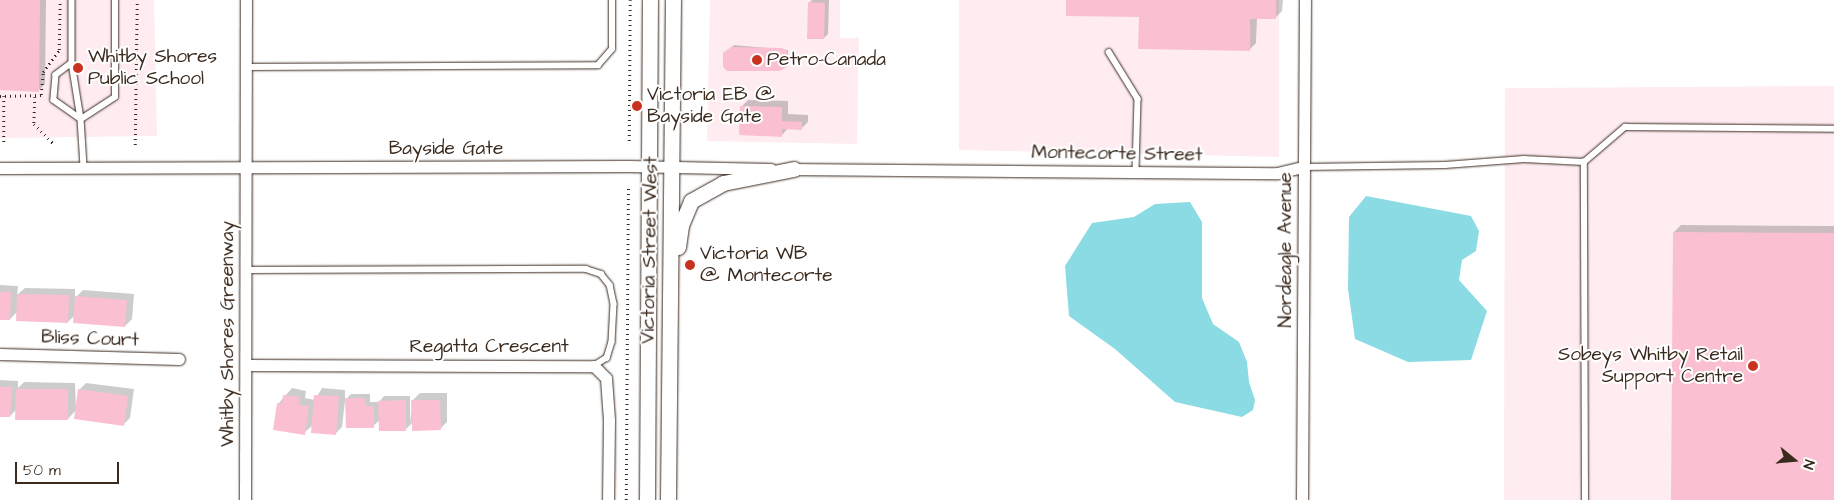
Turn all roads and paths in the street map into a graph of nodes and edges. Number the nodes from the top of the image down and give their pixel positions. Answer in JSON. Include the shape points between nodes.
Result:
{"nodes":[{"id":1,"x":60,"y":0,"type":"edge"},
{"id":2,"x":72,"y":0,"type":"edge"},
{"id":3,"x":114,"y":0,"type":"edge"},
{"id":4,"x":137,"y":0,"type":"edge"},
{"id":5,"x":246,"y":0,"type":"edge"},
{"id":6,"x":612,"y":0,"type":"edge"},
{"id":7,"x":630,"y":0,"type":"edge"},
{"id":8,"x":650,"y":0,"type":"edge"},
{"id":9,"x":673,"y":0,"type":"edge"},
{"id":10,"x":1305,"y":0,"type":"edge"},
{"id":11,"x":1109,"y":52,"type":"dead end"},
{"id":12,"x":72,"y":63,"type":"junction"},
{"id":13,"x":244,"y":67,"type":"junction"},
{"id":14,"x":53,"y":93,"type":"junction"},
{"id":15,"x":41,"y":95,"type":"junction"},
{"id":16,"x":2,"y":96,"type":"edge"},
{"id":17,"x":35,"y":97,"type":"junction"},
{"id":18,"x":81,"y":119,"type":"junction"},
{"id":19,"x":1834,"y":129,"type":"edge"},
{"id":20,"x":629,"y":141,"type":"dead end"},
{"id":21,"x":4,"y":143,"type":"dead end"},
{"id":22,"x":54,"y":144,"type":"dead end"},
{"id":23,"x":135,"y":145,"type":"dead end"},
{"id":24,"x":1584,"y":162,"type":"junction"},
{"id":25,"x":84,"y":167,"type":"junction"},
{"id":26,"x":244,"y":167,"type":"junction"},
{"id":27,"x":1304,"y":167,"type":"junction"},
{"id":28,"x":0,"y":168,"type":"edge"},
{"id":29,"x":648,"y":168,"type":"junction"},
{"id":30,"x":671,"y":168,"type":"junction"},
{"id":31,"x":794,"y":169,"type":"junction"},
{"id":32,"x":1136,"y":172,"type":"junction"},
{"id":33,"x":628,"y":187,"type":"dead end"},
{"id":34,"x":245,"y":270,"type":"junction"},
{"id":35,"x":670,"y":310,"type":"junction"},
{"id":36,"x":0,"y":354,"type":"edge"},
{"id":37,"x":179,"y":359,"type":"dead end"},
{"id":38,"x":246,"y":364,"type":"junction"},
{"id":39,"x":594,"y":366,"type":"junction"},
{"id":40,"x":245,"y":500,"type":"edge"},
{"id":41,"x":608,"y":500,"type":"edge"},
{"id":42,"x":626,"y":500,"type":"edge"},
{"id":43,"x":647,"y":500,"type":"edge"},
{"id":44,"x":668,"y":500,"type":"edge"},
{"id":45,"x":1302,"y":500,"type":"edge"},
{"id":46,"x":1585,"y":500,"type":"edge"}],
"edges":[{"from":1,"to":15,"type":"path","via":[[59,50],[43,72]]},
{"from":2,"to":12,"type":"lane"},
{"from":3,"to":18,"type":"lane","via":[[116,97]]},
{"from":4,"to":23,"type":"path"},
{"from":5,"to":13,"type":"street","name":"Whitby Shores Greenway"},
{"from":6,"to":13,"type":"lane","via":[[612,49],[598,65]]},
{"from":7,"to":20,"type":"path"},
{"from":8,"to":29,"type":"main road","name":"Victoria Street West"},
{"from":9,"to":30,"type":"main road","name":"Victoria Street West"},
{"from":10,"to":27,"type":"street","name":"Nordeagle Avenue"},
{"from":11,"to":32,"type":"lane","via":[[1138,99]]},
{"from":12,"to":14,"type":"lane","via":[[56,75]]},
{"from":12,"to":18,"type":"lane"},
{"from":13,"to":26,"type":"street","name":"Whitby Shores Greenway"},
{"from":14,"to":15,"type":"path"},
{"from":14,"to":18,"type":"lane","via":[[59,106]]},
{"from":15,"to":17,"type":"path"},
{"from":16,"to":17,"type":"path"},
{"from":16,"to":21,"type":"path"},
{"from":17,"to":22,"type":"path","via":[[34,124]]},
{"from":18,"to":25,"type":"lane"},
{"from":19,"to":24,"type":"lane","via":[[1625,126]]},
{"from":24,"to":27,"type":"lane","name":"Montecorte Street","via":[[1524,160]]},
{"from":24,"to":46,"type":"lane"},
{"from":25,"to":26,"type":"street"},
{"from":25,"to":28,"type":"street"},
{"from":26,"to":29,"type":"street","name":"Bayside Gate"},
{"from":26,"to":34,"type":"street","name":"Whitby Shores Greenway"},
{"from":27,"to":32,"type":"street","name":"Montecorte Street","via":[[1277,173]]},
{"from":27,"to":45,"type":"street","name":"Nordeagle Avenue"},
{"from":29,"to":30,"type":"street","name":"Montecorte Street"},
{"from":29,"to":43,"type":"main road","name":"Victoria Street West"},
{"from":30,"to":31,"type":"street","name":"Montecorte Street"},
{"from":30,"to":35,"type":"main road","name":"Victoria Street West"},
{"from":31,"to":32,"type":"street","name":"Montecorte Street"},
{"from":31,"to":35,"type":"main road","via":[[724,184],[691,201],[681,225]]},
{"from":33,"to":42,"type":"path"},
{"from":34,"to":38,"type":"street","name":"Whitby Shores Greenway"},
{"from":34,"to":39,"type":"lane","via":[[586,269],[601,274],[610,285],[614,304],[612,342],[607,358]]},
{"from":35,"to":44,"type":"main road","name":"Victoria Street West"},
{"from":36,"to":37,"type":"street","name":"Bliss Court"},
{"from":38,"to":39,"type":"street","name":"Regatta Crescent"},
{"from":38,"to":40,"type":"street","name":"Whitby Shores Greenway"},
{"from":39,"to":41,"type":"street","name":"Regatta Crescent","via":[[606,378]]}]}
